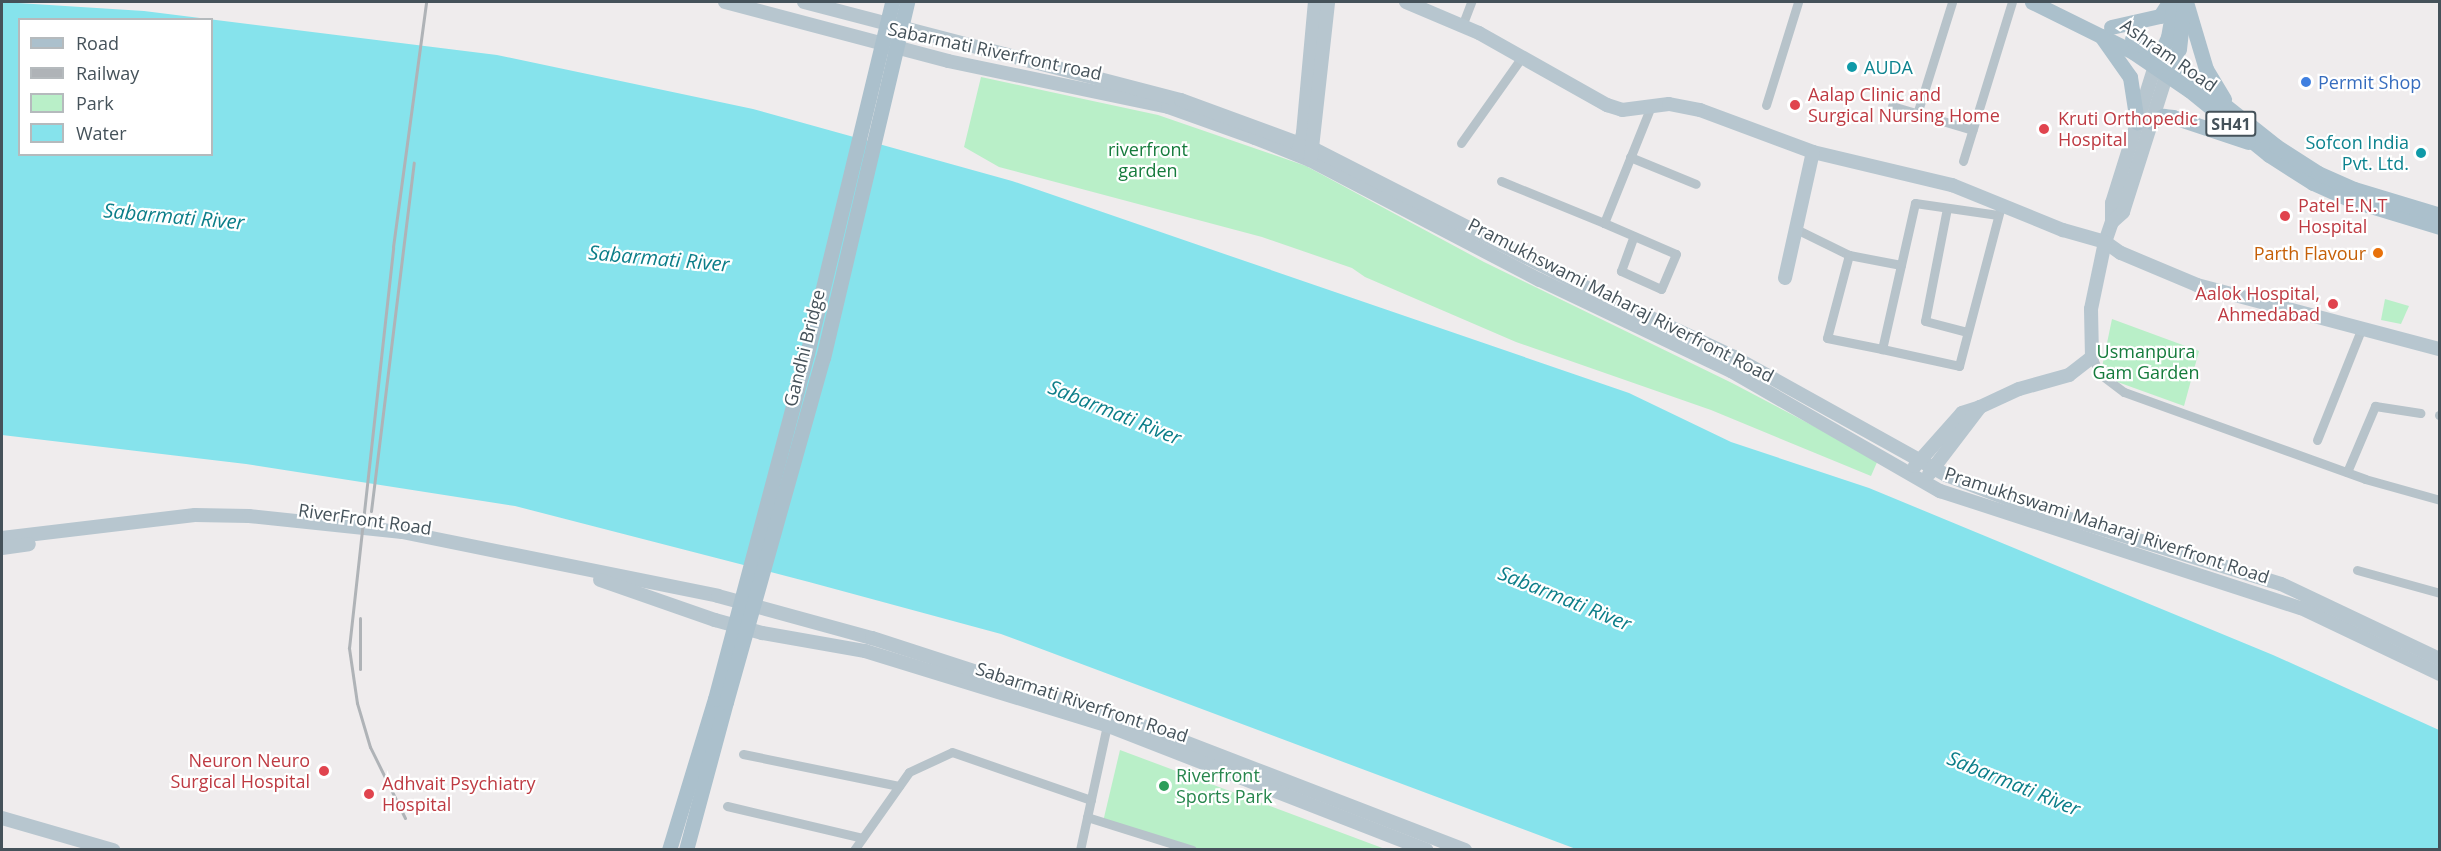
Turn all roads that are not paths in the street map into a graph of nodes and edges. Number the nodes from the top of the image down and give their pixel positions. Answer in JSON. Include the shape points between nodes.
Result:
{"nodes":[{"id":1,"x":725,"y":2,"type":"edge"},
{"id":2,"x":804,"y":2,"type":"edge"},
{"id":3,"x":892,"y":2,"type":"edge"},
{"id":4,"x":907,"y":2,"type":"edge"},
{"id":5,"x":1315,"y":2,"type":"edge"},
{"id":6,"x":1328,"y":2,"type":"edge"},
{"id":7,"x":1406,"y":2,"type":"edge"},
{"id":8,"x":1471,"y":2,"type":"edge"},
{"id":9,"x":1798,"y":2,"type":"edge"},
{"id":10,"x":1952,"y":2,"type":"edge"},
{"id":11,"x":2012,"y":2,"type":"edge"},
{"id":12,"x":2032,"y":2,"type":"edge"},
{"id":13,"x":2057,"y":2,"type":"edge"},
{"id":14,"x":2171,"y":2,"type":"edge"},
{"id":15,"x":2185,"y":2,"type":"edge"},
{"id":16,"x":1462,"y":26,"type":"junction"},
{"id":17,"x":2104,"y":29,"type":"junction"},
{"id":18,"x":1522,"y":57,"type":"junction"},
{"id":19,"x":2164,"y":65,"type":"junction"},
{"id":20,"x":1766,"y":105,"type":"dead end"},
{"id":21,"x":1650,"y":106,"type":"junction"},
{"id":22,"x":1892,"y":106,"type":"dead end"},
{"id":23,"x":2228,"y":107,"type":"junction"},
{"id":24,"x":1917,"y":114,"type":"junction"},
{"id":25,"x":2144,"y":122,"type":"junction"},
{"id":26,"x":1972,"y":130,"type":"junction"},
{"id":27,"x":1255,"y":138,"type":"joint"},
{"id":28,"x":1461,"y":143,"type":"dead end"},
{"id":29,"x":2260,"y":146,"type":"junction"},
{"id":30,"x":1305,"y":152,"type":"junction"},
{"id":31,"x":1813,"y":152,"type":"junction"},
{"id":32,"x":1630,"y":157,"type":"junction"},
{"id":33,"x":1963,"y":161,"type":"dead end"},
{"id":34,"x":1501,"y":181,"type":"dead end"},
{"id":35,"x":1696,"y":184,"type":"dead end"},
{"id":36,"x":1947,"y":208,"type":"junction"},
{"id":37,"x":2000,"y":210,"type":"junction"},
{"id":38,"x":2439,"y":215,"type":"edge"},
{"id":39,"x":1604,"y":223,"type":"junction"},
{"id":40,"x":2439,"y":227,"type":"edge"},
{"id":41,"x":1796,"y":229,"type":"junction"},
{"id":42,"x":1634,"y":237,"type":"junction"},
{"id":43,"x":2105,"y":242,"type":"junction"},
{"id":44,"x":1849,"y":255,"type":"junction"},
{"id":45,"x":1901,"y":265,"type":"junction"},
{"id":46,"x":1785,"y":278,"type":"dead end"},
{"id":47,"x":2361,"y":330,"type":"junction"},
{"id":48,"x":1967,"y":332,"type":"junction"},
{"id":49,"x":1882,"y":349,"type":"junction"},
{"id":50,"x":2439,"y":349,"type":"edge"},
{"id":51,"x":2092,"y":357,"type":"junction"},
{"id":52,"x":1980,"y":407,"type":"junction"},
{"id":53,"x":2420,"y":413,"type":"dead end"},
{"id":54,"x":2317,"y":440,"type":"dead end"},
{"id":55,"x":1918,"y":461,"type":"junction"},
{"id":56,"x":1933,"y":466,"type":"junction"},
{"id":57,"x":2347,"y":472,"type":"junction"},
{"id":58,"x":1911,"y":473,"type":"junction"},
{"id":59,"x":1924,"y":482,"type":"junction"},
{"id":60,"x":2439,"y":500,"type":"edge"},
{"id":61,"x":2,"y":538,"type":"edge"},
{"id":62,"x":2,"y":548,"type":"edge"},
{"id":63,"x":2357,"y":570,"type":"dead end"},
{"id":64,"x":2439,"y":593,"type":"edge"},
{"id":65,"x":770,"y":610,"type":"joint"},
{"id":66,"x":715,"y":620,"type":"joint"},
{"id":67,"x":2439,"y":659,"type":"edge"},
{"id":68,"x":2439,"y":674,"type":"edge"},
{"id":69,"x":721,"y":701,"type":"junction"},
{"id":70,"x":1108,"y":720,"type":"junction"},
{"id":71,"x":742,"y":754,"type":"dead end"},
{"id":72,"x":899,"y":786,"type":"junction"},
{"id":73,"x":1091,"y":800,"type":"junction"},
{"id":74,"x":727,"y":807,"type":"dead end"},
{"id":75,"x":1087,"y":817,"type":"junction"},
{"id":76,"x":2,"y":818,"type":"edge"},
{"id":77,"x":862,"y":837,"type":"junction"},
{"id":78,"x":1405,"y":839,"type":"edge"},
{"id":79,"x":113,"y":849,"type":"edge"},
{"id":80,"x":669,"y":849,"type":"edge"},
{"id":81,"x":686,"y":849,"type":"edge"},
{"id":82,"x":854,"y":849,"type":"edge"},
{"id":83,"x":1080,"y":849,"type":"edge"},
{"id":84,"x":1192,"y":849,"type":"edge"},
{"id":85,"x":1427,"y":849,"type":"edge"},
{"id":86,"x":1465,"y":849,"type":"edge"}],
"edges":[{"from":1,"to":27,"type":"main road","name":"Sabarmati Riverfront road","via":[[948,61],[1168,106]]},
{"from":2,"to":30,"type":"main road","name":"Sabarmati Riverfront road","via":[[1181,100]]},
{"from":3,"to":69,"type":"main road","name":"Gandhi Bridge","bridge":true},
{"from":4,"to":69,"type":"main road","name":"Gandhi Bridge","bridge":true,"via":[[823,358]]},
{"from":5,"to":30,"type":"main road"},
{"from":6,"to":30,"type":"main road"},
{"from":7,"to":16,"type":"main road"},
{"from":8,"to":16,"type":"street"},
{"from":9,"to":20,"type":"street"},
{"from":10,"to":24,"type":"street"},
{"from":11,"to":26,"type":"street"},
{"from":12,"to":17,"type":"main road","name":"Ashram Road","number":"SH41"},
{"from":13,"to":17,"type":"main road","name":"Ashram Road"},
{"from":14,"to":17,"type":"main road","via":[[2160,16]]},
{"from":14,"to":19,"type":"main road"},
{"from":15,"to":19,"type":"main road"},
{"from":15,"to":23,"type":"main road","via":[[2206,69]]},
{"from":16,"to":18,"type":"main road"},
{"from":17,"to":19,"type":"main road","name":"Ashram Road","number":"SH41"},
{"from":17,"to":25,"type":"main road","via":[[2130,77]]},
{"from":18,"to":21,"type":"main road","via":[[1607,105],[1622,110]]},
{"from":18,"to":28,"type":"street"},
{"from":19,"to":23,"type":"main road","name":"Ashram Road"},
{"from":19,"to":25,"type":"main road"},
{"from":19,"to":29,"type":"main road","name":"Ashram Road","number":"SH41"},
{"from":21,"to":31,"type":"main road","via":[[1669,104],[1700,110]]},
{"from":21,"to":32,"type":"street"},
{"from":22,"to":24,"type":"street"},
{"from":23,"to":38,"type":"main road","name":"Ashram Road","via":[[2276,146],[2318,173]]},
{"from":24,"to":26,"type":"street"},
{"from":25,"to":29,"type":"main road","via":[[2173,117]]},
{"from":25,"to":43,"type":"main road","via":[[2124,212],[2112,222]]},
{"from":26,"to":33,"type":"street"},
{"from":27,"to":30,"type":"main road","name":"Pramukhswami Maharaj Riverfront Road"},
{"from":29,"to":40,"type":"main road","name":"Ashram Road","number":"SH41","via":[[2313,183],[2351,200]]},
{"from":30,"to":55,"type":"main road","via":[[1734,357]]},
{"from":30,"to":58,"type":"main road","name":"Pramukhswami Maharaj Riverfront Road","via":[[1540,280],[1731,371]]},
{"from":31,"to":37,"type":"main road","via":[[1952,185]]},
{"from":31,"to":41,"type":"main road"},
{"from":32,"to":35,"type":"street"},
{"from":32,"to":39,"type":"street"},
{"from":34,"to":39,"type":"street"},
{"from":36,"to":37,"type":"street"},
{"from":36,"to":45,"type":"street","via":[[1915,203]]},
{"from":36,"to":48,"type":"street","via":[[1925,321]]},
{"from":37,"to":43,"type":"main road"},
{"from":37,"to":48,"type":"street"},
{"from":39,"to":42,"type":"street"},
{"from":41,"to":44,"type":"street"},
{"from":41,"to":46,"type":"main road"},
{"from":42,"to":42,"type":"street","via":[[1676,254],[1661,289],[1621,271]]},
{"from":43,"to":47,"type":"main road","via":[[2121,254],[2197,285]]},
{"from":43,"to":51,"type":"main road","via":[[2091,309]]},
{"from":44,"to":45,"type":"street"},
{"from":44,"to":49,"type":"street","via":[[1827,338]]},
{"from":45,"to":49,"type":"street"},
{"from":47,"to":50,"type":"main road"},
{"from":47,"to":54,"type":"street"},
{"from":48,"to":49,"type":"street","via":[[1959,366]]},
{"from":51,"to":52,"type":"main road","via":[[2069,375],[2019,389]]},
{"from":51,"to":57,"type":"street","via":[[2100,374],[2124,392]]},
{"from":52,"to":55,"type":"main road","via":[[1962,413]]},
{"from":52,"to":56,"type":"main road"},
{"from":53,"to":57,"type":"street","via":[[2375,406]]},
{"from":55,"to":56,"type":"main road"},
{"from":55,"to":58,"type":"main road"},
{"from":56,"to":59,"type":"main road"},
{"from":56,"to":67,"type":"main road","via":[[1946,475],[2021,504],[2281,584]]},
{"from":57,"to":60,"type":"street"},
{"from":58,"to":59,"type":"main road","name":"Pramukhswami Maharaj Riverfront Road"},
{"from":59,"to":68,"type":"main road","name":"Pramukhswami Maharaj Riverfront Road","via":[[1985,506],[2203,573],[2301,608]]},
{"from":61,"to":65,"type":"main road","name":"RiverFront Road","via":[[195,515],[249,516],[402,532]]},
{"from":62,"to":66,"type":"main road","name":"RiverFront Road","via":[[197,522],[247,521],[399,540],[605,581]]},
{"from":63,"to":64,"type":"street"},
{"from":65,"to":70,"type":"main road","name":"Sabarmati Riverfront Road","via":[[872,638]]},
{"from":66,"to":70,"type":"main road","name":"Sabarmati Riverfront Road","via":[[762,633],[865,651]]},
{"from":69,"to":80,"type":"main road"},
{"from":69,"to":81,"type":"main road"},
{"from":70,"to":73,"type":"street"},
{"from":70,"to":78,"type":"main road","name":"Sabarmati Riverfront Road"},
{"from":71,"to":72,"type":"street"},
{"from":72,"to":73,"type":"street","via":[[909,772],[952,752]]},
{"from":72,"to":77,"type":"street"},
{"from":73,"to":75,"type":"street"},
{"from":74,"to":77,"type":"street"},
{"from":75,"to":83,"type":"street"},
{"from":75,"to":84,"type":"street"},
{"from":76,"to":79,"type":"main road"},
{"from":77,"to":82,"type":"street"},
{"from":78,"to":85,"type":"main road","name":"Sabarmati Riverfront Road"},
{"from":78,"to":86,"type":"main road","name":"Sabarmati Riverfront Road"}]}
